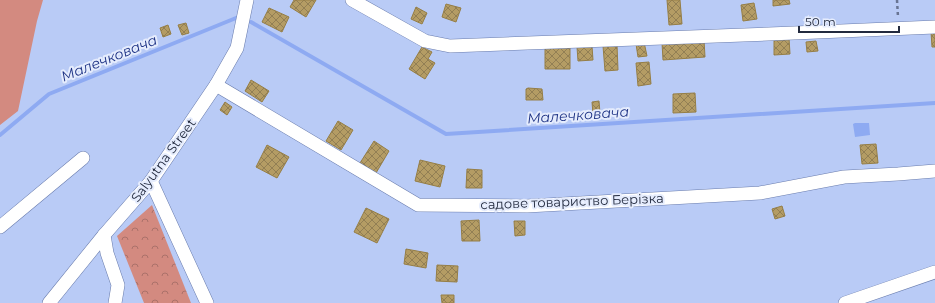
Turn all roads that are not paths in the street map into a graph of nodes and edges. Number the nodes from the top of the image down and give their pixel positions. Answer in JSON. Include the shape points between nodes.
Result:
{"nodes":[{"id":1,"x":247,"y":0,"type":"edge"},
{"id":2,"x":352,"y":0,"type":"edge"},
{"id":3,"x":935,"y":27,"type":"edge"},
{"id":4,"x":216,"y":85,"type":"junction"},
{"id":5,"x":83,"y":158,"type":"dead end"},
{"id":6,"x":935,"y":171,"type":"edge"},
{"id":7,"x":151,"y":181,"type":"junction"},
{"id":8,"x":0,"y":227,"type":"edge"},
{"id":9,"x":104,"y":235,"type":"junction"},
{"id":10,"x":935,"y":272,"type":"edge"},
{"id":11,"x":49,"y":303,"type":"edge"},
{"id":12,"x":115,"y":303,"type":"edge"},
{"id":13,"x":207,"y":303,"type":"edge"},
{"id":14,"x":845,"y":303,"type":"edge"}],
"edges":[{"from":1,"to":4,"type":"street","name":"Salyutna Street","via":[[237,48]]},
{"from":2,"to":3,"type":"street","via":[[425,41],[450,46]]},
{"from":4,"to":6,"type":"street","name":"садове товариство Берізка","via":[[418,205],[527,206],[760,193],[844,177]]},
{"from":4,"to":7,"type":"street","name":"Salyutna Street"},
{"from":5,"to":8,"type":"street"},
{"from":7,"to":9,"type":"street","name":"Salyutna Street"},
{"from":7,"to":13,"type":"street"},
{"from":9,"to":11,"type":"street","name":"Salyutna Street"},
{"from":9,"to":12,"type":"street","via":[[118,285]]},
{"from":10,"to":14,"type":"street"}]}
